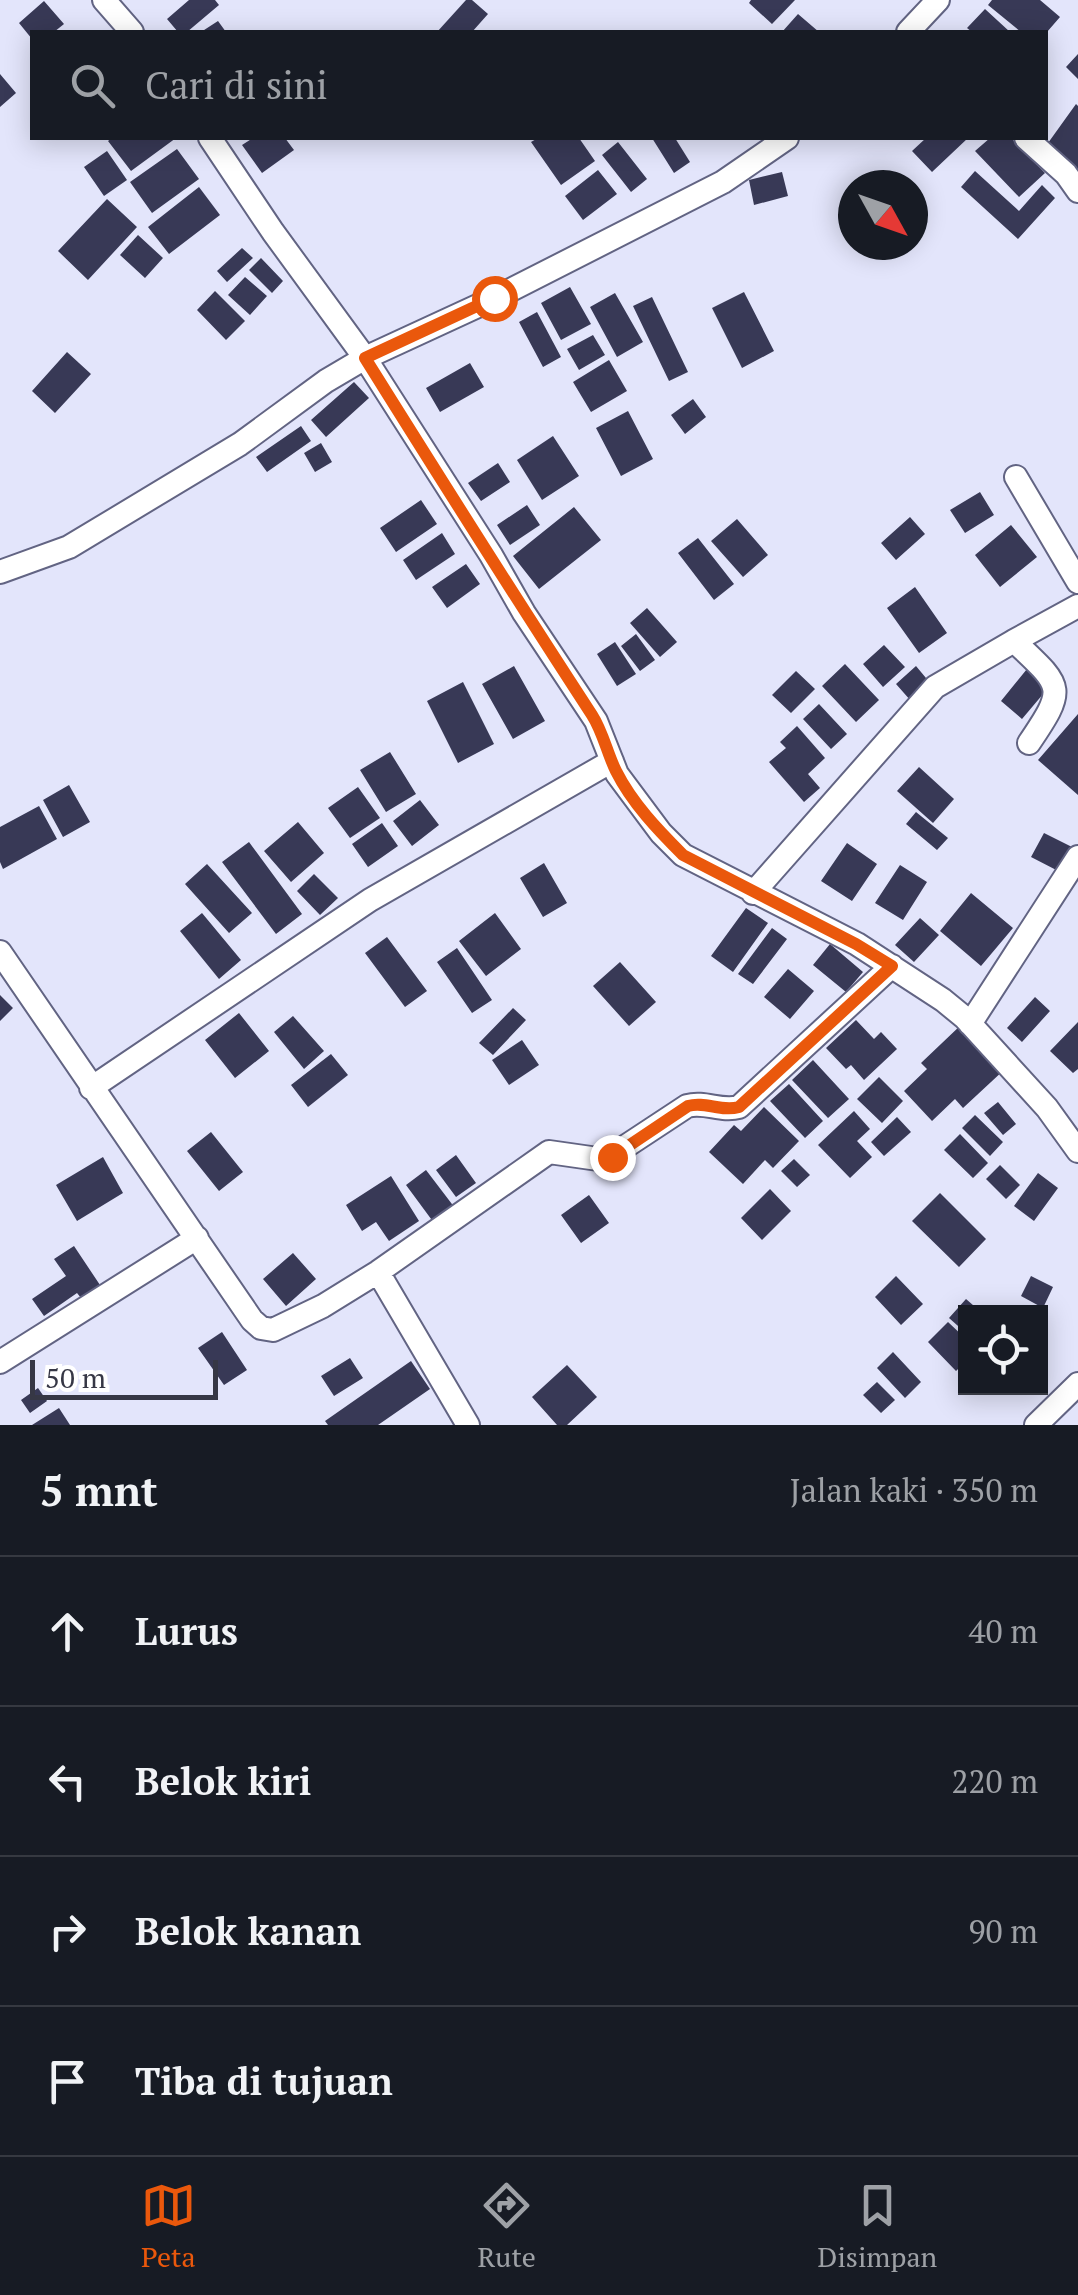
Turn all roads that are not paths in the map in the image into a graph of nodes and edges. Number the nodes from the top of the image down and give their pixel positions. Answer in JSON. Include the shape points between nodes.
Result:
{"nodes":[{"id":1,"x":104,"y":0,"type":"edge"},
{"id":2,"x":938,"y":0,"type":"edge"},
{"id":3,"x":130,"y":30,"type":"edge"},
{"id":4,"x":910,"y":30,"type":"edge"},
{"id":5,"x":211,"y":140,"type":"edge"},
{"id":6,"x":784,"y":140,"type":"edge"},
{"id":7,"x":1028,"y":140,"type":"edge"},
{"id":8,"x":1078,"y":191,"type":"edge"},
{"id":9,"x":365,"y":358,"type":"junction"},
{"id":10,"x":1016,"y":477,"type":"dead end"},
{"id":11,"x":0,"y":572,"type":"edge"},
{"id":12,"x":1078,"y":582,"type":"edge"},
{"id":13,"x":1078,"y":606,"type":"edge"},
{"id":14,"x":1014,"y":641,"type":"junction"},
{"id":15,"x":1029,"y":744,"type":"dead end"},
{"id":16,"x":612,"y":761,"type":"junction"},
{"id":17,"x":1078,"y":858,"type":"edge"},
{"id":18,"x":754,"y":893,"type":"junction"},
{"id":19,"x":0,"y":952,"type":"edge"},
{"id":20,"x":892,"y":966,"type":"junction"},
{"id":21,"x":970,"y":1024,"type":"junction"},
{"id":22,"x":91,"y":1088,"type":"junction"},
{"id":23,"x":1078,"y":1151,"type":"edge"},
{"id":24,"x":197,"y":1238,"type":"junction"},
{"id":25,"x":378,"y":1272,"type":"junction"},
{"id":26,"x":0,"y":1362,"type":"edge"},
{"id":27,"x":1078,"y":1384,"type":"edge"},
{"id":28,"x":468,"y":1425,"type":"edge"},
{"id":29,"x":1036,"y":1425,"type":"edge"}],
"edges":[{"from":1,"to":3,"type":"street"},
{"from":2,"to":4,"type":"street"},
{"from":5,"to":9,"type":"street"},
{"from":6,"to":9,"type":"street","via":[[722,182]]},
{"from":7,"to":8,"type":"street"},
{"from":9,"to":11,"type":"street","via":[[240,444],[69,547]]},
{"from":9,"to":16,"type":"street","via":[[596,721]]},
{"from":10,"to":12,"type":"street"},
{"from":13,"to":14,"type":"street"},
{"from":14,"to":15,"type":"street","via":[[1054,685],[1056,702]]},
{"from":14,"to":18,"type":"street","via":[[936,687]]},
{"from":16,"to":18,"type":"street","via":[[638,806],[683,855]]},
{"from":16,"to":22,"type":"street","via":[[370,900]]},
{"from":17,"to":21,"type":"street"},
{"from":18,"to":20,"type":"street"},
{"from":19,"to":22,"type":"street"},
{"from":20,"to":21,"type":"street"},
{"from":20,"to":25,"type":"street","via":[[739,1107],[688,1106],[604,1160],[549,1152]]},
{"from":21,"to":23,"type":"street"},
{"from":22,"to":24,"type":"street"},
{"from":24,"to":25,"type":"street","via":[[261,1328],[273,1330]]},
{"from":24,"to":26,"type":"street"},
{"from":25,"to":28,"type":"street"},
{"from":27,"to":29,"type":"street"}]}
